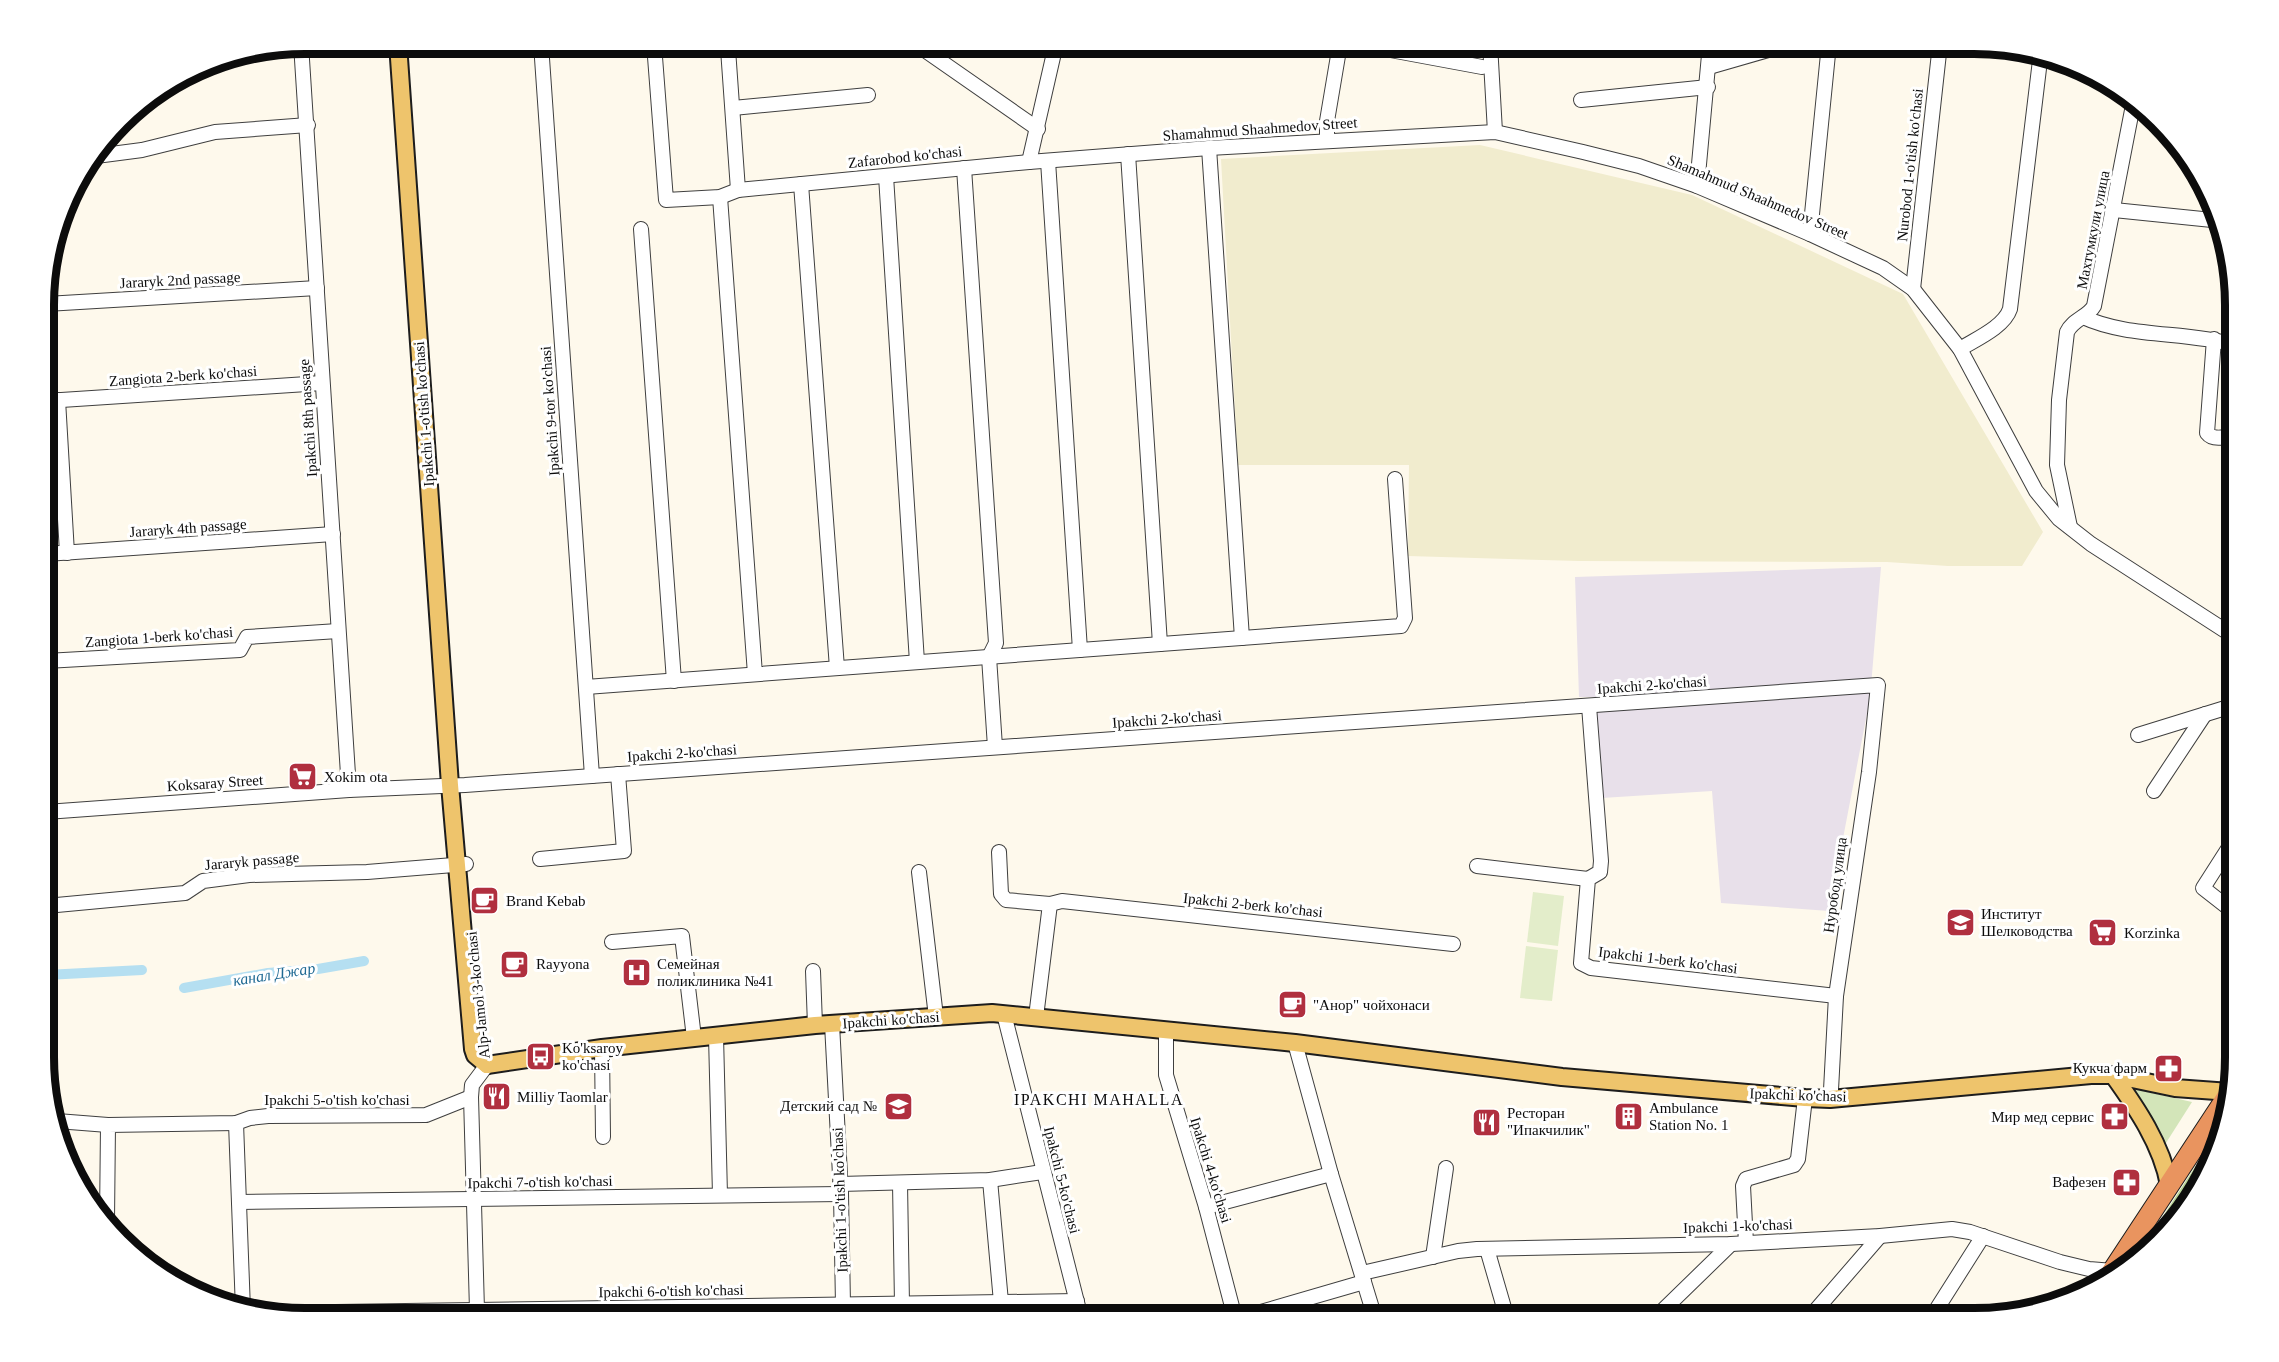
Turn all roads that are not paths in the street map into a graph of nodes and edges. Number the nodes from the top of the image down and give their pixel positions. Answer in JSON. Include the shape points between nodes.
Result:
{"nodes":[{"id":1,"x":302,"y":54,"type":"edge"},
{"id":2,"x":399,"y":54,"type":"edge"},
{"id":3,"x":409,"y":54,"type":"edge"},
{"id":4,"x":542,"y":54,"type":"edge"},
{"id":5,"x":655,"y":54,"type":"edge"},
{"id":6,"x":728,"y":54,"type":"edge"},
{"id":7,"x":930,"y":54,"type":"edge"},
{"id":8,"x":1054,"y":54,"type":"edge"},
{"id":9,"x":1338,"y":54,"type":"edge"},
{"id":10,"x":1410,"y":54,"type":"edge"},
{"id":11,"x":1491,"y":54,"type":"edge"},
{"id":12,"x":1710,"y":54,"type":"edge"},
{"id":13,"x":1756,"y":54,"type":"edge"},
{"id":14,"x":1828,"y":54,"type":"edge"},
{"id":15,"x":1939,"y":54,"type":"edge"},
{"id":16,"x":2040,"y":63,"type":"edge"},
{"id":17,"x":1482,"y":68,"type":"dead end"},
{"id":18,"x":1709,"y":68,"type":"junction"},
{"id":19,"x":1708,"y":87,"type":"junction"},
{"id":20,"x":868,"y":95,"type":"dead end"},
{"id":21,"x":1581,"y":100,"type":"dead end"},
{"id":22,"x":733,"y":108,"type":"junction"},
{"id":23,"x":2132,"y":110,"type":"edge"},
{"id":24,"x":308,"y":125,"type":"junction"},
{"id":25,"x":1038,"y":129,"type":"junction"},
{"id":26,"x":1495,"y":132,"type":"junction"},
{"id":27,"x":1327,"y":141,"type":"junction"},
{"id":28,"x":1209,"y":148,"type":"junction"},
{"id":29,"x":1128,"y":154,"type":"junction"},
{"id":30,"x":104,"y":155,"type":"edge"},
{"id":31,"x":1048,"y":161,"type":"junction"},
{"id":32,"x":1029,"y":162,"type":"junction"},
{"id":33,"x":964,"y":168,"type":"junction"},
{"id":34,"x":886,"y":176,"type":"junction"},
{"id":35,"x":801,"y":184,"type":"junction"},
{"id":36,"x":1697,"y":186,"type":"junction"},
{"id":37,"x":738,"y":190,"type":"junction"},
{"id":38,"x":720,"y":197,"type":"junction"},
{"id":39,"x":2114,"y":210,"type":"junction"},
{"id":40,"x":2210,"y":220,"type":"edge"},
{"id":41,"x":641,"y":229,"type":"dead end"},
{"id":42,"x":1810,"y":234,"type":"junction"},
{"id":43,"x":317,"y":288,"type":"junction"},
{"id":44,"x":1913,"y":289,"type":"junction"},
{"id":45,"x":54,"y":304,"type":"edge"},
{"id":46,"x":2082,"y":317,"type":"junction"},
{"id":47,"x":2214,"y":339,"type":"junction"},
{"id":48,"x":2225,"y":342,"type":"edge"},
{"id":49,"x":1960,"y":350,"type":"junction"},
{"id":50,"x":322,"y":383,"type":"junction"},
{"id":51,"x":54,"y":400,"type":"edge"},
{"id":52,"x":54,"y":420,"type":"edge"},
{"id":53,"x":2225,"y":436,"type":"edge"},
{"id":54,"x":1395,"y":478,"type":"dead end"},
{"id":55,"x":2070,"y":527,"type":"junction"},
{"id":56,"x":333,"y":534,"type":"junction"},
{"id":57,"x":67,"y":553,"type":"junction"},
{"id":58,"x":54,"y":554,"type":"edge"},
{"id":59,"x":338,"y":631,"type":"junction"},
{"id":60,"x":2225,"y":631,"type":"edge"},
{"id":61,"x":1242,"y":638,"type":"junction"},
{"id":62,"x":1160,"y":644,"type":"junction"},
{"id":63,"x":1080,"y":650,"type":"junction"},
{"id":64,"x":989,"y":657,"type":"junction"},
{"id":65,"x":54,"y":661,"type":"edge"},
{"id":66,"x":917,"y":662,"type":"junction"},
{"id":67,"x":837,"y":668,"type":"junction"},
{"id":68,"x":755,"y":674,"type":"junction"},
{"id":69,"x":674,"y":681,"type":"junction"},
{"id":70,"x":1878,"y":685,"type":"joint"},
{"id":71,"x":585,"y":687,"type":"junction"},
{"id":72,"x":1589,"y":706,"type":"junction"},
{"id":73,"x":2225,"y":708,"type":"edge"},
{"id":74,"x":2205,"y":714,"type":"junction"},
{"id":75,"x":2138,"y":735,"type":"dead end"},
{"id":76,"x":995,"y":747,"type":"junction"},
{"id":77,"x":618,"y":774,"type":"junction"},
{"id":78,"x":592,"y":776,"type":"junction"},
{"id":79,"x":455,"y":785,"type":"junction"},
{"id":80,"x":349,"y":790,"type":"junction"},
{"id":81,"x":2154,"y":791,"type":"dead end"},
{"id":82,"x":54,"y":811,"type":"edge"},
{"id":83,"x":999,"y":852,"type":"dead end"},
{"id":84,"x":2225,"y":854,"type":"edge"},
{"id":85,"x":540,"y":859,"type":"dead end"},
{"id":86,"x":462,"y":864,"type":"junction"},
{"id":87,"x":1478,"y":867,"type":"dead end"},
{"id":88,"x":919,"y":872,"type":"dead end"},
{"id":89,"x":1588,"y":879,"type":"junction"},
{"id":90,"x":1050,"y":904,"type":"junction"},
{"id":91,"x":54,"y":905,"type":"edge"},
{"id":92,"x":2225,"y":905,"type":"edge"},
{"id":93,"x":612,"y":942,"type":"dead end"},
{"id":94,"x":1453,"y":944,"type":"dead end"},
{"id":95,"x":813,"y":971,"type":"dead end"},
{"id":96,"x":1836,"y":996,"type":"junction"},
{"id":97,"x":1004,"y":1014,"type":"junction"},
{"id":98,"x":936,"y":1017,"type":"junction"},
{"id":99,"x":1036,"y":1017,"type":"junction"},
{"id":100,"x":832,"y":1024,"type":"junction"},
{"id":101,"x":815,"y":1025,"type":"junction"},
{"id":102,"x":1166,"y":1030,"type":"junction"},
{"id":103,"x":716,"y":1036,"type":"junction"},
{"id":104,"x":694,"y":1038,"type":"junction"},
{"id":105,"x":1295,"y":1043,"type":"junction"},
{"id":106,"x":602,"y":1048,"type":"junction"},
{"id":107,"x":487,"y":1065,"type":"junction"},
{"id":108,"x":2113,"y":1075,"type":"junction"},
{"id":109,"x":1831,"y":1090,"type":"dead end"},
{"id":110,"x":2223,"y":1092,"type":"edge"},
{"id":111,"x":471,"y":1096,"type":"junction"},
{"id":112,"x":1805,"y":1098,"type":"junction"},
{"id":113,"x":2220,"y":1107,"type":"edge"},
{"id":114,"x":63,"y":1121,"type":"edge"},
{"id":115,"x":236,"y":1123,"type":"junction"},
{"id":116,"x":108,"y":1125,"type":"junction"},
{"id":117,"x":603,"y":1137,"type":"dead end"},
{"id":118,"x":1446,"y":1168,"type":"dead end"},
{"id":119,"x":1042,"y":1172,"type":"junction"},
{"id":120,"x":1331,"y":1174,"type":"junction"},
{"id":121,"x":990,"y":1180,"type":"junction"},
{"id":122,"x":900,"y":1183,"type":"junction"},
{"id":123,"x":2169,"y":1185,"type":"junction"},
{"id":124,"x":841,"y":1189,"type":"junction"},
{"id":125,"x":720,"y":1195,"type":"junction"},
{"id":126,"x":474,"y":1199,"type":"junction"},
{"id":127,"x":239,"y":1202,"type":"junction"},
{"id":128,"x":1206,"y":1207,"type":"junction"},
{"id":129,"x":107,"y":1211,"type":"edge"},
{"id":130,"x":1880,"y":1236,"type":"junction"},
{"id":131,"x":1983,"y":1236,"type":"junction"},
{"id":132,"x":1746,"y":1243,"type":"junction"},
{"id":133,"x":1731,"y":1244,"type":"junction"},
{"id":134,"x":1487,"y":1250,"type":"junction"},
{"id":135,"x":1433,"y":1257,"type":"junction"},
{"id":136,"x":2117,"y":1264,"type":"edge"},
{"id":137,"x":2101,"y":1274,"type":"edge"},
{"id":138,"x":1363,"y":1278,"type":"junction"},
{"id":139,"x":243,"y":1300,"type":"edge"},
{"id":140,"x":1077,"y":1301,"type":"junction"},
{"id":141,"x":1001,"y":1302,"type":"junction"},
{"id":142,"x":902,"y":1304,"type":"junction"},
{"id":143,"x":843,"y":1305,"type":"junction"},
{"id":144,"x":477,"y":1308,"type":"edge"},
{"id":145,"x":623,"y":1308,"type":"edge"},
{"id":146,"x":1079,"y":1308,"type":"edge"},
{"id":147,"x":1232,"y":1308,"type":"edge"},
{"id":148,"x":1271,"y":1308,"type":"edge"},
{"id":149,"x":1372,"y":1308,"type":"edge"},
{"id":150,"x":1504,"y":1308,"type":"edge"},
{"id":151,"x":1665,"y":1308,"type":"edge"},
{"id":152,"x":1818,"y":1308,"type":"edge"},
{"id":153,"x":1937,"y":1308,"type":"edge"}],
"edges":[{"from":1,"to":24,"type":"street","name":"Ipakchi 8th passage"},
{"from":2,"to":79,"type":"main road","name":"Ipakchi 1-o'tish ko'chasi"},
{"from":3,"to":79,"type":"main road","name":"Ipakchi 1-o'tish ko'chasi"},
{"from":4,"to":71,"type":"street","name":"Ipakchi 9-tor ko'chasi"},
{"from":5,"to":38,"type":"street","name":"Zafarobod ko'chasi","via":[[666,200]]},
{"from":6,"to":22,"type":"street"},
{"from":7,"to":25,"type":"street"},
{"from":8,"to":25,"type":"street"},
{"from":9,"to":27,"type":"street"},
{"from":10,"to":17,"type":"street"},
{"from":11,"to":26,"type":"street"},
{"from":12,"to":18,"type":"street"},
{"from":13,"to":18,"type":"street"},
{"from":14,"to":42,"type":"street"},
{"from":15,"to":44,"type":"street","name":"Nurobod 1-o'tish ko'chasi"},
{"from":16,"to":49,"type":"street","via":[[2010,309],[2001,322]]},
{"from":18,"to":19,"type":"street"},
{"from":19,"to":21,"type":"street"},
{"from":19,"to":36,"type":"street"},
{"from":20,"to":22,"type":"street"},
{"from":22,"to":37,"type":"street"},
{"from":23,"to":39,"type":"street","name":"Махтумкули улица"},
{"from":24,"to":30,"type":"street","via":[[215,132]]},
{"from":24,"to":43,"type":"street","name":"Ipakchi 8th passage"},
{"from":25,"to":32,"type":"street"},
{"from":26,"to":27,"type":"street","name":"Shamahmud Shaahmedov Street"},
{"from":26,"to":36,"type":"street","name":"Shamahmud Shaahmedov Street","via":[[1639,166]]},
{"from":27,"to":28,"type":"street","name":"Shamahmud Shaahmedov Street"},
{"from":28,"to":29,"type":"street","name":"Shamahmud Shaahmedov Street"},
{"from":28,"to":61,"type":"street"},
{"from":29,"to":31,"type":"street","name":"Shamahmud Shaahmedov Street"},
{"from":29,"to":62,"type":"street"},
{"from":31,"to":32,"type":"street","name":"Shamahmud Shaahmedov Street"},
{"from":31,"to":63,"type":"street"},
{"from":32,"to":33,"type":"street","name":"Zafarobod ko'chasi"},
{"from":33,"to":34,"type":"street","name":"Zafarobod ko'chasi"},
{"from":33,"to":64,"type":"street","via":[[996,643]]},
{"from":34,"to":35,"type":"street","name":"Zafarobod ko'chasi"},
{"from":34,"to":66,"type":"street"},
{"from":35,"to":37,"type":"street","name":"Zafarobod ko'chasi"},
{"from":35,"to":67,"type":"street"},
{"from":36,"to":42,"type":"street","name":"Shamahmud Shaahmedov Street"},
{"from":37,"to":38,"type":"street","name":"Zafarobod ko'chasi"},
{"from":38,"to":68,"type":"street"},
{"from":39,"to":40,"type":"street"},
{"from":39,"to":46,"type":"street","name":"Махтумкули улица","via":[[2094,306]]},
{"from":41,"to":69,"type":"street"},
{"from":42,"to":44,"type":"street","name":"Shamahmud Shaahmedov Street","via":[[1883,268]]},
{"from":43,"to":45,"type":"street","name":"Jararyk 2nd passage"},
{"from":43,"to":50,"type":"street","name":"Ipakchi 8th passage"},
{"from":44,"to":49,"type":"street","name":"Shamahmud Shaahmedov Street"},
{"from":46,"to":47,"type":"street","via":[[2101,325]]},
{"from":46,"to":55,"type":"street","name":"Махтумкули улица","via":[[2067,332],[2058,400],[2057,465]]},
{"from":47,"to":48,"type":"street"},
{"from":47,"to":53,"type":"street","via":[[2206,433],[2215,438]]},
{"from":49,"to":55,"type":"street","name":"Shamahmud Shaahmedov Street","via":[[2036,490],[2048,508]]},
{"from":50,"to":51,"type":"street","name":"Zangiota 2-berk ko'chasi"},
{"from":50,"to":56,"type":"street","name":"Ipakchi 8th passage"},
{"from":52,"to":57,"type":"street"},
{"from":54,"to":61,"type":"street","via":[[1404,622],[1395,627]]},
{"from":55,"to":60,"type":"street","name":"Shamahmud Shaahmedov Street"},
{"from":56,"to":57,"type":"street","name":"Jararyk 4th passage"},
{"from":56,"to":59,"type":"street","name":"Ipakchi 8th passage"},
{"from":57,"to":58,"type":"street","name":"Jararyk 4th passage"},
{"from":59,"to":65,"type":"street","name":"Zangiota 1-berk ko'chasi","via":[[246,637],[240,650]]},
{"from":59,"to":80,"type":"street","name":"Ipakchi 8th passage"},
{"from":61,"to":62,"type":"street"},
{"from":62,"to":63,"type":"street"},
{"from":63,"to":64,"type":"street"},
{"from":64,"to":66,"type":"street"},
{"from":64,"to":76,"type":"street"},
{"from":66,"to":67,"type":"street"},
{"from":67,"to":68,"type":"street"},
{"from":68,"to":69,"type":"street"},
{"from":69,"to":71,"type":"street"},
{"from":70,"to":72,"type":"street","name":"Ipakchi 2-ko'chasi"},
{"from":70,"to":96,"type":"street","name":"Нуробод улица"},
{"from":71,"to":78,"type":"street","name":"Ipakchi 9-tor ko'chasi"},
{"from":72,"to":76,"type":"street","name":"Ipakchi 2-ko'chasi"},
{"from":72,"to":89,"type":"street","name":"Ipakchi 1-berk ko'chasi","via":[[1601,861],[1600,872]]},
{"from":73,"to":74,"type":"street"},
{"from":74,"to":75,"type":"street"},
{"from":74,"to":81,"type":"street"},
{"from":76,"to":77,"type":"street","name":"Ipakchi 2-ko'chasi"},
{"from":77,"to":78,"type":"street","name":"Ipakchi 2-ko'chasi"},
{"from":77,"to":85,"type":"street","via":[[624,851]]},
{"from":78,"to":79,"type":"street","name":"Ipakchi 2-ko'chasi"},
{"from":79,"to":80,"type":"street","name":"Koksaray Street"},
{"from":79,"to":86,"type":"main road","name":"Alp-Jamol 3-ko'chasi"},
{"from":80,"to":82,"type":"street","name":"Koksaray Street"},
{"from":83,"to":90,"type":"street","name":"Ipakchi 2-berk ko'chasi","via":[[1002,898]]},
{"from":84,"to":92,"type":"street","via":[[2203,888]]},
{"from":86,"to":91,"type":"street","name":"Jararyk passage","via":[[367,873],[249,875],[203,881],[185,892]]},
{"from":86,"to":107,"type":"main road","name":"Alp-Jamol 3-ko'chasi","via":[[481,1050]]},
{"from":87,"to":89,"type":"street"},
{"from":88,"to":98,"type":"street"},
{"from":89,"to":96,"type":"street","name":"Ipakchi 1-berk ko'chasi","via":[[1580,958],[1584,966]]},
{"from":90,"to":94,"type":"street","name":"Ipakchi 2-berk ko'chasi","via":[[1062,901]]},
{"from":90,"to":99,"type":"street"},
{"from":93,"to":104,"type":"street","via":[[682,936]]},
{"from":95,"to":101,"type":"street"},
{"from":96,"to":109,"type":"street","name":"Нуробод улица"},
{"from":97,"to":98,"type":"main road","name":"Ipakchi ko'chasi"},
{"from":97,"to":99,"type":"main road","name":"Ipakchi ko'chasi"},
{"from":97,"to":119,"type":"street","name":"Ipakchi 5-ko'chasi"},
{"from":98,"to":100,"type":"main road","name":"Ipakchi ko'chasi"},
{"from":99,"to":102,"type":"main road","name":"Ipakchi ko'chasi"},
{"from":100,"to":101,"type":"main road","name":"Ipakchi ko'chasi"},
{"from":100,"to":124,"type":"street","name":"Ipakchi 1-o'tish ko'chasi"},
{"from":101,"to":103,"type":"main road","name":"Ipakchi ko'chasi"},
{"from":102,"to":105,"type":"main road","name":"Ipakchi ko'chasi"},
{"from":102,"to":128,"type":"street","name":"Ipakchi 4-ko'chasi","via":[[1166,1075]]},
{"from":103,"to":104,"type":"main road","name":"Ipakchi ko'chasi"},
{"from":103,"to":125,"type":"street"},
{"from":104,"to":106,"type":"main road","name":"Ipakchi ko'chasi"},
{"from":105,"to":112,"type":"main road","name":"Ipakchi ko'chasi","via":[[1562,1077]]},
{"from":105,"to":120,"type":"street"},
{"from":106,"to":107,"type":"main road","name":"Ipakchi ko'chasi"},
{"from":106,"to":117,"type":"street"},
{"from":107,"to":111,"type":"street","via":[[472,1085]]},
{"from":108,"to":110,"type":"main road","name":"Ipakchi ko'chasi","via":[[2175,1088]]},
{"from":108,"to":112,"type":"main road","name":"Ipakchi ko'chasi"},
{"from":108,"to":123,"type":"main road","via":[[2157,1148]]},
{"from":111,"to":115,"type":"street","name":"Ipakchi 5-o'tish ko'chasi","via":[[426,1115],[278,1115]]},
{"from":111,"to":126,"type":"street"},
{"from":112,"to":132,"type":"street","via":[[1794,1165],[1753,1176],[1743,1186]]},
{"from":113,"to":123,"type":"highway"},
{"from":114,"to":116,"type":"street","name":"Ipakchi 5-o'tish ko'chasi"},
{"from":115,"to":116,"type":"street","name":"Ipakchi 5-o'tish ko'chasi"},
{"from":115,"to":127,"type":"street"},
{"from":116,"to":129,"type":"street"},
{"from":118,"to":135,"type":"street"},
{"from":119,"to":121,"type":"street","name":"Ipakchi 7-o'tish ko'chasi"},
{"from":119,"to":140,"type":"street","name":"Ipakchi 5-ko'chasi"},
{"from":120,"to":128,"type":"street"},
{"from":120,"to":138,"type":"street"},
{"from":121,"to":122,"type":"street","name":"Ipakchi 7-o'tish ko'chasi"},
{"from":121,"to":141,"type":"street"},
{"from":122,"to":124,"type":"street","name":"Ipakchi 7-o'tish ko'chasi"},
{"from":122,"to":142,"type":"street"},
{"from":123,"to":136,"type":"highway"},
{"from":124,"to":125,"type":"street","name":"Ipakchi 7-o'tish ko'chasi"},
{"from":124,"to":143,"type":"street","name":"Ipakchi 1-o'tish ko'chasi"},
{"from":125,"to":126,"type":"street","name":"Ipakchi 7-o'tish ko'chasi"},
{"from":126,"to":127,"type":"street","name":"Ipakchi 7-o'tish ko'chasi"},
{"from":126,"to":144,"type":"street"},
{"from":127,"to":139,"type":"street"},
{"from":128,"to":147,"type":"street","name":"Ipakchi 4-ko'chasi"},
{"from":130,"to":131,"type":"street","name":"Ipakchi 1-ko'chasi","via":[[1952,1229]]},
{"from":130,"to":132,"type":"street","name":"Ipakchi 1-ko'chasi"},
{"from":130,"to":152,"type":"street"},
{"from":131,"to":137,"type":"street","name":"Ipakchi 1-ko'chasi"},
{"from":131,"to":153,"type":"street"},
{"from":132,"to":133,"type":"street","name":"Ipakchi 1-ko'chasi"},
{"from":133,"to":134,"type":"street","name":"Ipakchi 1-ko'chasi"},
{"from":133,"to":151,"type":"street"},
{"from":134,"to":135,"type":"street","name":"Ipakchi 1-ko'chasi"},
{"from":134,"to":150,"type":"street"},
{"from":135,"to":138,"type":"street","name":"Ipakchi 1-ko'chasi"},
{"from":138,"to":148,"type":"street","name":"Ipakchi 1-ko'chasi"},
{"from":138,"to":149,"type":"street"},
{"from":140,"to":141,"type":"street","name":"Ipakchi 6-o'tish ko'chasi"},
{"from":140,"to":146,"type":"street","name":"Ipakchi 5-ko'chasi"},
{"from":141,"to":142,"type":"street","name":"Ipakchi 6-o'tish ko'chasi"},
{"from":142,"to":143,"type":"street","name":"Ipakchi 6-o'tish ko'chasi"},
{"from":143,"to":145,"type":"street","name":"Ipakchi 6-o'tish ko'chasi"}]}
